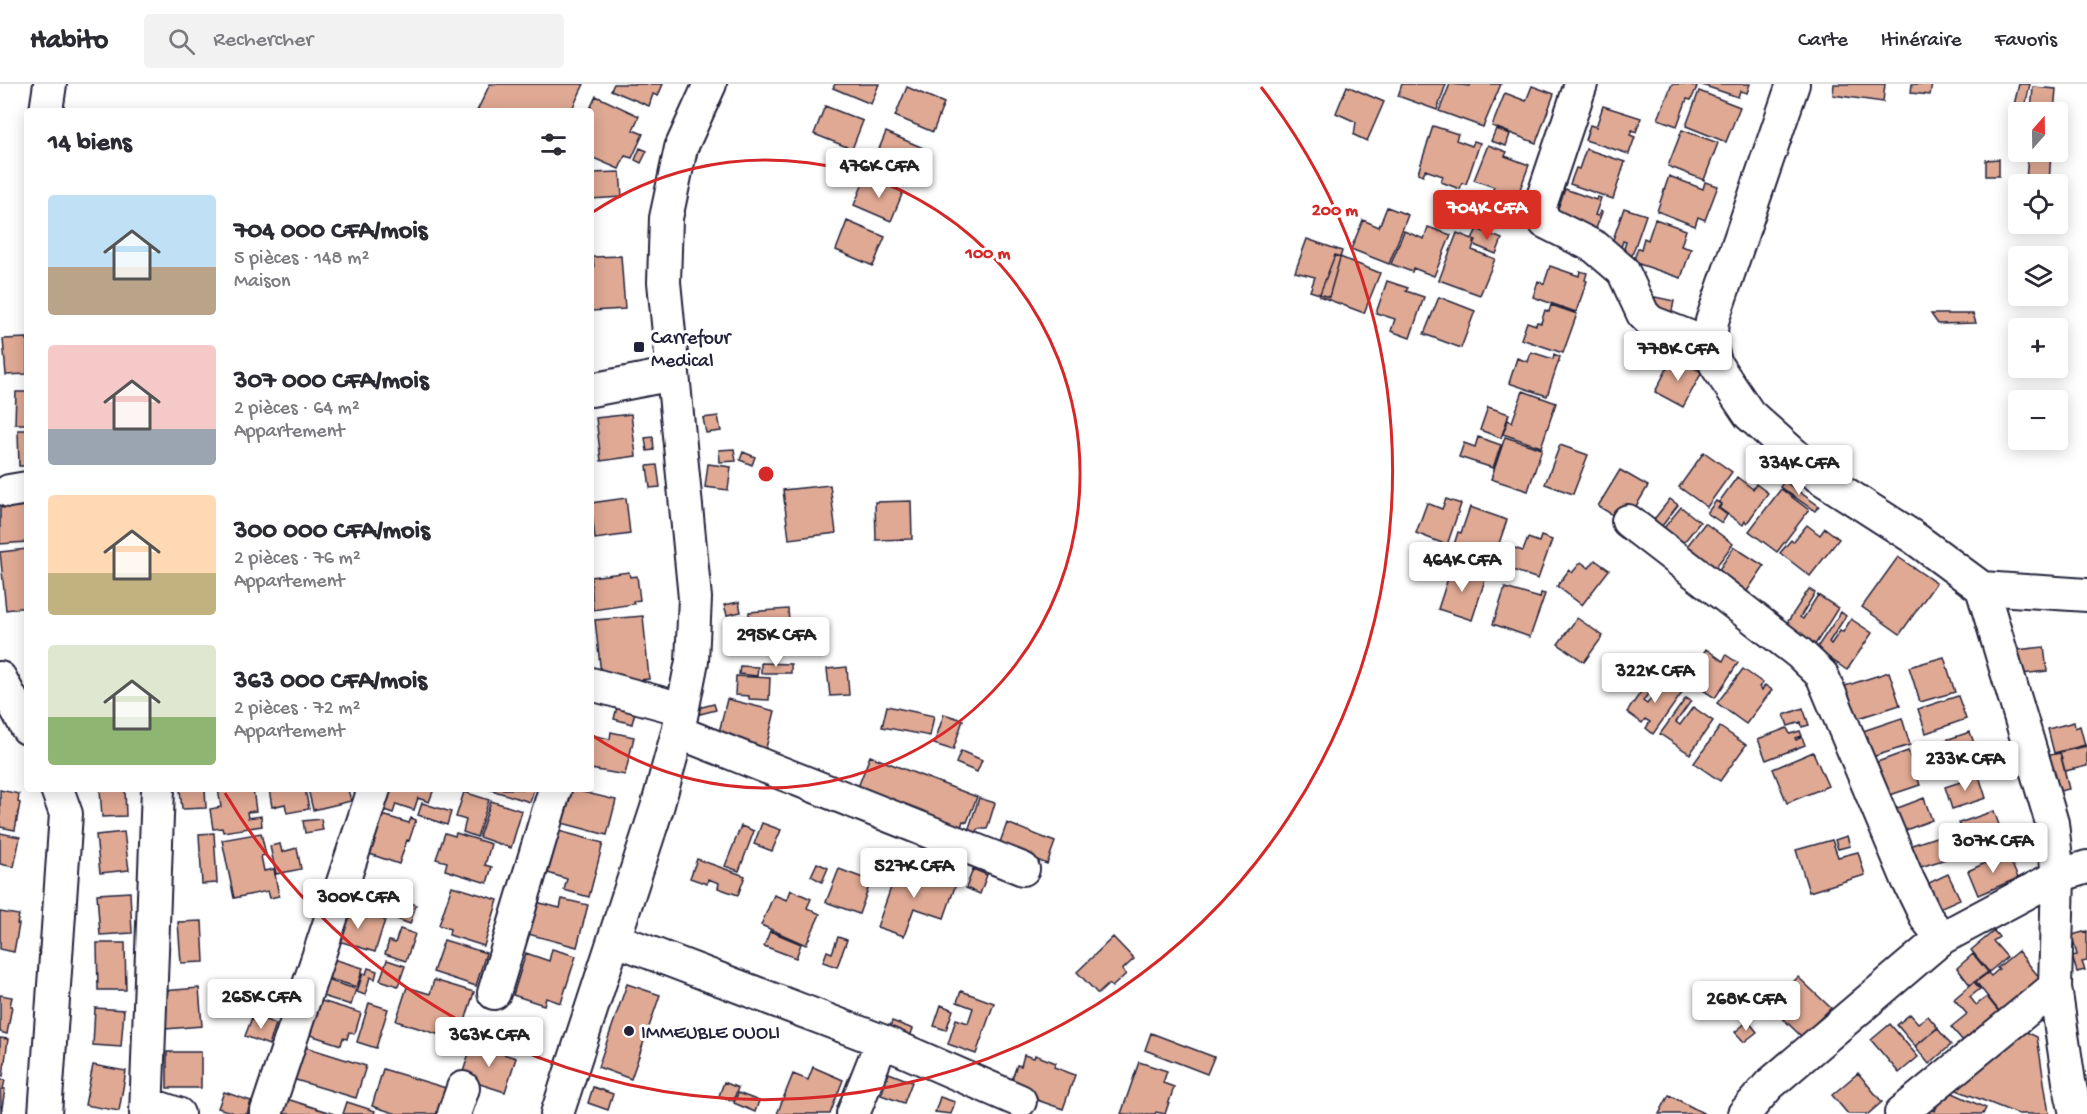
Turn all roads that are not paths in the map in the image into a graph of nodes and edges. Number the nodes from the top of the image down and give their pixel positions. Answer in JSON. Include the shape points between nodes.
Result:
{"nodes":[{"id":1,"x":50,"y":84,"type":"edge"},
{"id":2,"x":710,"y":84,"type":"edge"},
{"id":3,"x":1581,"y":84,"type":"edge"},
{"id":4,"x":1793,"y":84,"type":"edge"},
{"id":5,"x":46,"y":108,"type":"edge"},
{"id":6,"x":1710,"y":345,"type":"junction"},
{"id":7,"x":673,"y":374,"type":"junction"},
{"id":8,"x":594,"y":389,"type":"edge"},
{"id":9,"x":1628,"y":521,"type":"dead end"},
{"id":10,"x":1982,"y":588,"type":"junction"},
{"id":11,"x":2087,"y":595,"type":"edge"},
{"id":12,"x":0,"y":678,"type":"edge"},
{"id":13,"x":594,"y":685,"type":"edge"},
{"id":14,"x":680,"y":720,"type":"junction"},
{"id":15,"x":24,"y":722,"type":"edge"},
{"id":16,"x":58,"y":792,"type":"edge"},
{"id":17,"x":158,"y":792,"type":"edge"},
{"id":18,"x":373,"y":792,"type":"edge"},
{"id":19,"x":554,"y":792,"type":"edge"},
{"id":20,"x":1023,"y":869,"type":"dead end"},
{"id":21,"x":2073,"y":871,"type":"edge"},
{"id":22,"x":1942,"y":938,"type":"junction"},
{"id":23,"x":614,"y":939,"type":"junction"},
{"id":24,"x":2055,"y":987,"type":"junction"},
{"id":25,"x":494,"y":993,"type":"dead end"},
{"id":26,"x":882,"y":1041,"type":"junction"},
{"id":27,"x":1020,"y":1101,"type":"dead end"},
{"id":28,"x":147,"y":1109,"type":"edge"},
{"id":29,"x":1901,"y":1113,"type":"edge"},
{"id":30,"x":45,"y":1114,"type":"edge"},
{"id":31,"x":178,"y":1114,"type":"edge"},
{"id":32,"x":266,"y":1114,"type":"edge"},
{"id":33,"x":557,"y":1114,"type":"edge"},
{"id":34,"x":853,"y":1114,"type":"edge"},
{"id":35,"x":1744,"y":1114,"type":"edge"},
{"id":36,"x":2076,"y":1114,"type":"edge"}],
"edges":[{"from":1,"to":5,"type":"street"},
{"from":2,"to":7,"type":"street","via":[[681,148],[666,218],[664,282]]},
{"from":3,"to":6,"type":"street","via":[[1539,209],[1545,222],[1595,247],[1623,271],[1643,314],[1651,322]]},
{"from":4,"to":6,"type":"street","via":[[1712,321]]},
{"from":6,"to":10,"type":"street","via":[[1716,365],[1749,414],[1818,476],[1913,537]]},
{"from":7,"to":8,"type":"street"},
{"from":7,"to":14,"type":"street","via":[[695,598],[692,661]]},
{"from":9,"to":22,"type":"street","via":[[1822,675],[1908,880],[1927,919]]},
{"from":10,"to":11,"type":"street"},
{"from":10,"to":21,"type":"street","via":[[2052,823]]},
{"from":12,"to":15,"type":"street"},
{"from":13,"to":14,"type":"street"},
{"from":14,"to":20,"type":"street"},
{"from":14,"to":23,"type":"street","via":[[657,808]]},
{"from":16,"to":30,"type":"street","via":[[66,814]]},
{"from":17,"to":28,"type":"street"},
{"from":18,"to":32,"type":"street"},
{"from":19,"to":25,"type":"street"},
{"from":21,"to":22,"type":"street"},
{"from":21,"to":24,"type":"street"},
{"from":22,"to":35,"type":"street","via":[[1769,1085]]},
{"from":23,"to":26,"type":"street"},
{"from":23,"to":33,"type":"street"},
{"from":24,"to":29,"type":"street"},
{"from":24,"to":36,"type":"street"},
{"from":26,"to":27,"type":"street"},
{"from":26,"to":34,"type":"street"},
{"from":28,"to":31,"type":"street"}]}
